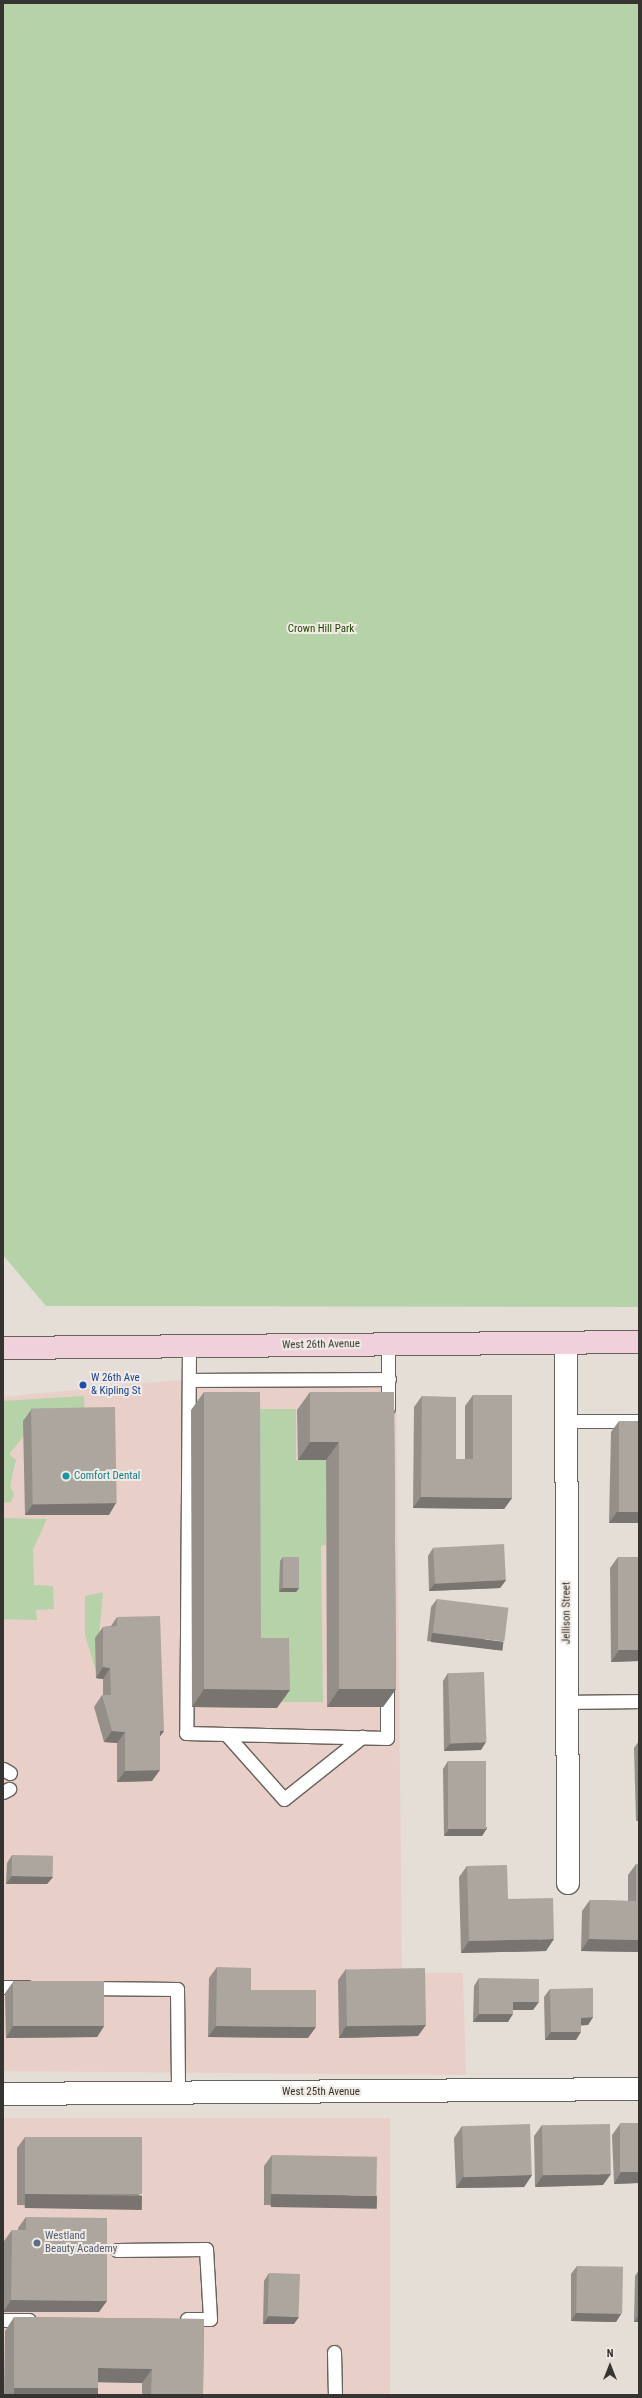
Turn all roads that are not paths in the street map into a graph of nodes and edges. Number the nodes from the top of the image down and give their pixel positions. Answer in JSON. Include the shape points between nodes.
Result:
{"nodes":[{"id":1,"x":639,"y":1342,"type":"edge"},
{"id":2,"x":566,"y":1343,"type":"junction"},
{"id":3,"x":388,"y":1345,"type":"junction"},
{"id":4,"x":189,"y":1347,"type":"junction"},
{"id":5,"x":3,"y":1348,"type":"edge"},
{"id":6,"x":389,"y":1379,"type":"junction"},
{"id":7,"x":189,"y":1380,"type":"junction"},
{"id":8,"x":567,"y":1421,"type":"junction"},
{"id":9,"x":639,"y":1421,"type":"edge"},
{"id":10,"x":388,"y":1423,"type":"edge"},
{"id":11,"x":387,"y":1667,"type":"edge"},
{"id":12,"x":639,"y":1701,"type":"edge"},
{"id":13,"x":568,"y":1702,"type":"junction"},
{"id":14,"x":226,"y":1734,"type":"junction"},
{"id":15,"x":362,"y":1738,"type":"junction"},
{"id":16,"x":568,"y":1883,"type":"dead end"},
{"id":17,"x":3,"y":1987,"type":"edge"},
{"id":18,"x":42,"y":1988,"type":"edge"},
{"id":19,"x":74,"y":1988,"type":"edge"},
{"id":20,"x":639,"y":2090,"type":"edge"},
{"id":21,"x":178,"y":2093,"type":"junction"},
{"id":22,"x":3,"y":2094,"type":"edge"},
{"id":23,"x":117,"y":2250,"type":"dead end"},
{"id":24,"x":170,"y":2319,"type":"edge"},
{"id":25,"x":3,"y":2320,"type":"edge"},
{"id":26,"x":43,"y":2320,"type":"edge"},
{"id":27,"x":334,"y":2352,"type":"dead end"},
{"id":28,"x":334,"y":2395,"type":"edge"}],
"edges":[{"from":1,"to":2,"type":"street","name":"West 26th Avenue"},
{"from":2,"to":3,"type":"street","name":"West 26th Avenue"},
{"from":2,"to":8,"type":"street","name":"Jellison Street"},
{"from":3,"to":4,"type":"street","name":"West 26th Avenue"},
{"from":3,"to":6,"type":"lane"},
{"from":4,"to":5,"type":"street","name":"West 26th Avenue"},
{"from":4,"to":7,"type":"lane"},
{"from":6,"to":7,"type":"lane"},
{"from":6,"to":10,"type":"lane"},
{"from":7,"to":14,"type":"lane","via":[[186,1733]]},
{"from":8,"to":9,"type":"lane"},
{"from":8,"to":13,"type":"street","name":"Jellison Street"},
{"from":11,"to":15,"type":"lane","via":[[387,1738]]},
{"from":12,"to":13,"type":"lane"},
{"from":13,"to":16,"type":"street","name":"Jellison Street"},
{"from":14,"to":15,"type":"lane"},
{"from":14,"to":15,"type":"lane","via":[[284,1799]]},
{"from":17,"to":18,"type":"lane"},
{"from":19,"to":21,"type":"lane","via":[[177,1989]]},
{"from":20,"to":21,"type":"street","name":"West 25th Avenue"},
{"from":21,"to":22,"type":"street","name":"West 25th Avenue"},
{"from":23,"to":24,"type":"lane","via":[[206,2249],[210,2319]]},
{"from":25,"to":26,"type":"lane"},
{"from":27,"to":28,"type":"lane"}]}
